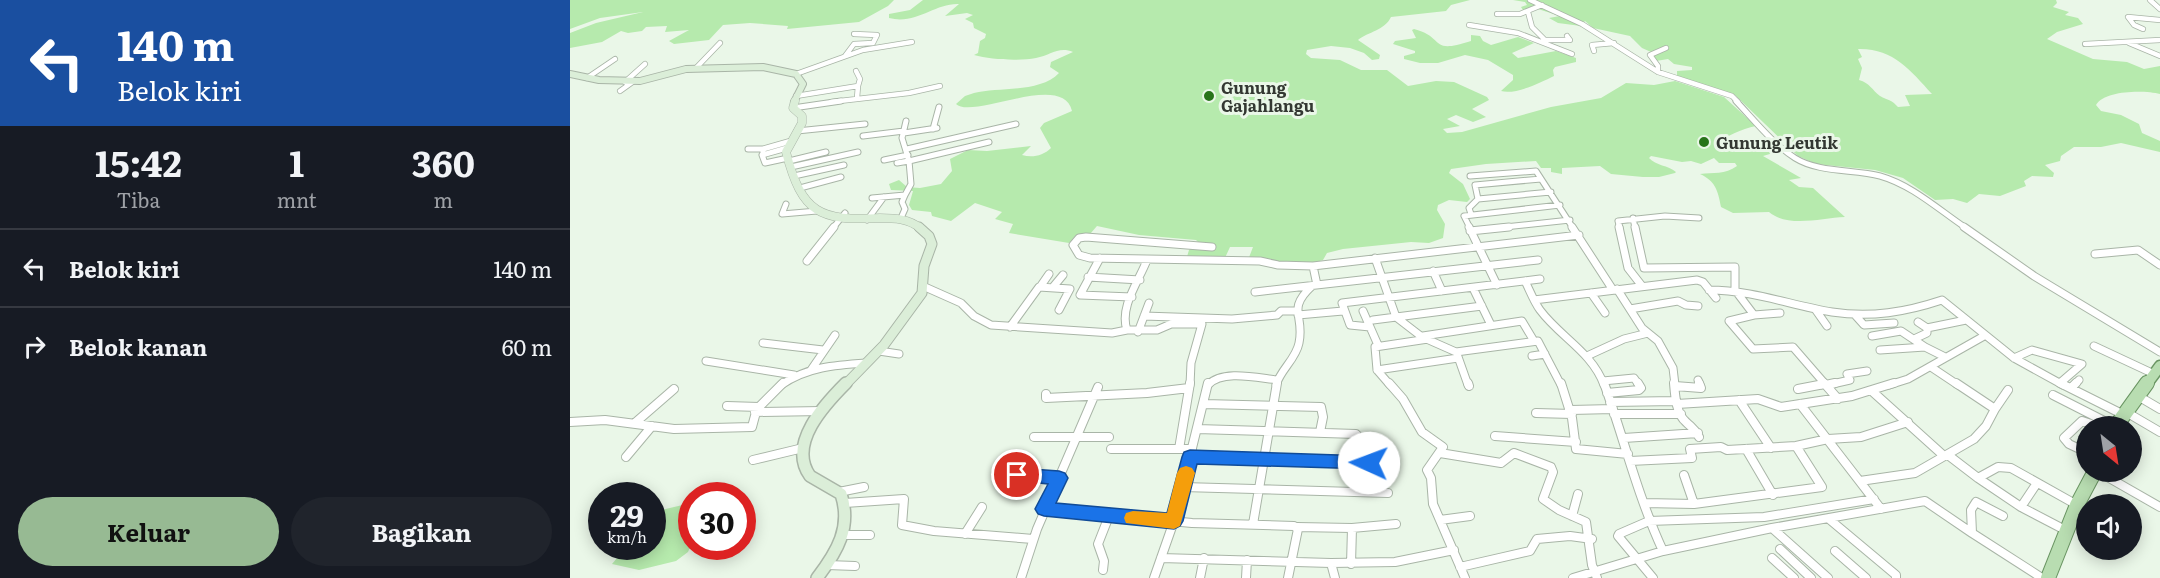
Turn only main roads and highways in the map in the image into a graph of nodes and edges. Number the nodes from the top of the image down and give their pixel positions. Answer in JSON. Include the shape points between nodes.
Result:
{"nodes":[{"id":1,"x":2157,"y":370,"type":"edge"},
{"id":2,"x":2123,"y":416,"type":"edge"},
{"id":3,"x":2090,"y":482,"type":"edge"},
{"id":4,"x":2048,"y":578,"type":"edge"}],
"edges":[{"from":1,"to":2,"type":"main road"},
{"from":3,"to":4,"type":"main road"}]}
